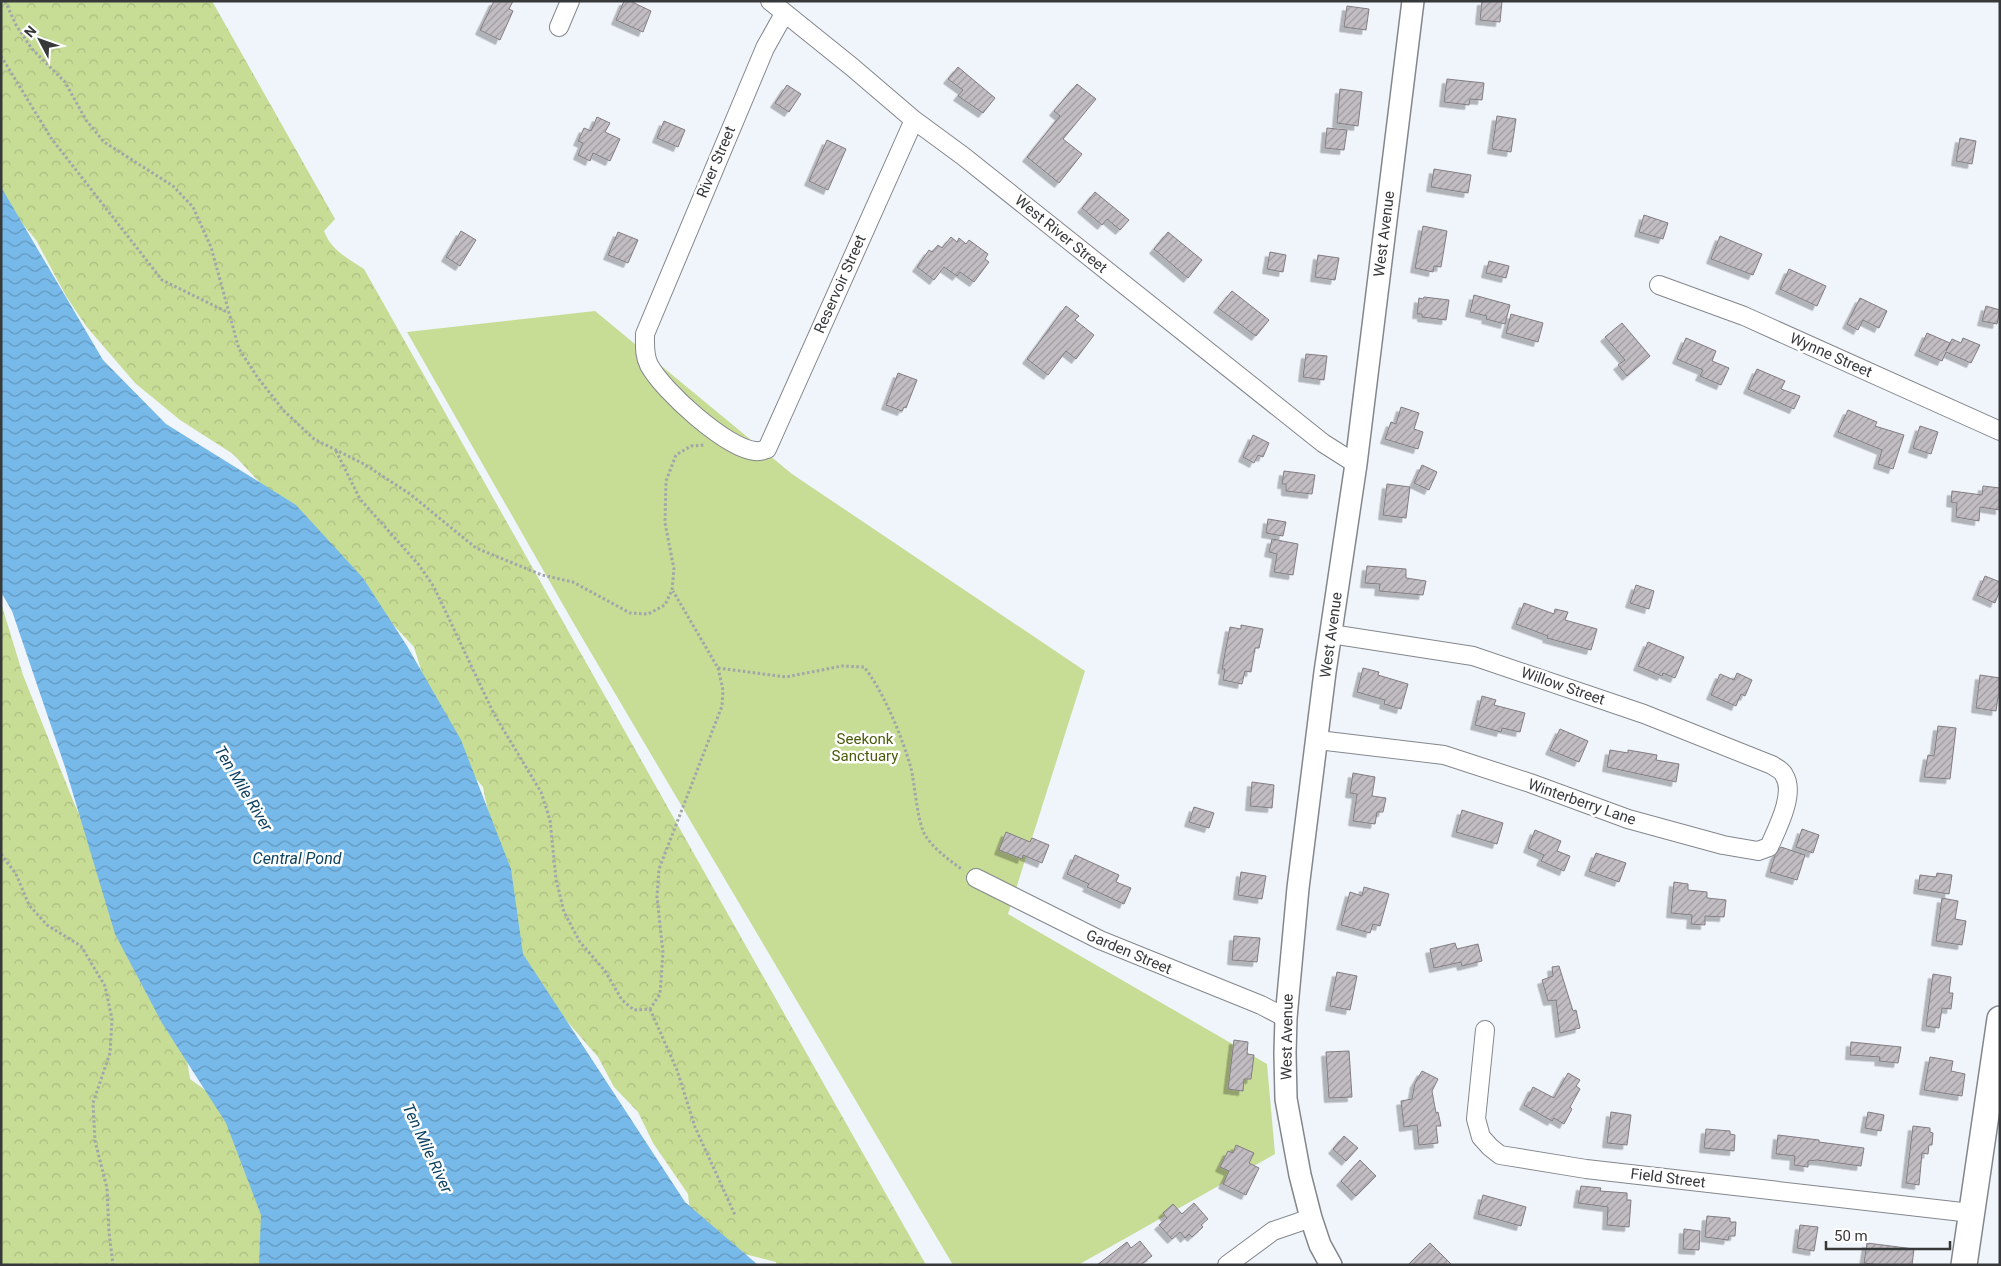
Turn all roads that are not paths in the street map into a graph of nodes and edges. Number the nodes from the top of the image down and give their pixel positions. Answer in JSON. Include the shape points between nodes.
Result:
{"nodes":[{"id":1,"x":570,"y":1,"type":"edge"},
{"id":2,"x":770,"y":1,"type":"edge"},
{"id":3,"x":1412,"y":1,"type":"edge"},
{"id":4,"x":784,"y":14,"type":"junction"},
{"id":5,"x":559,"y":27,"type":"dead end"},
{"id":6,"x":914,"y":120,"type":"junction"},
{"id":7,"x":1659,"y":285,"type":"dead end"},
{"id":8,"x":2000,"y":431,"type":"edge"},
{"id":9,"x":767,"y":449,"type":"joint"},
{"id":10,"x":1356,"y":464,"type":"junction"},
{"id":11,"x":1331,"y":634,"type":"junction"},
{"id":12,"x":1318,"y":740,"type":"junction"},
{"id":13,"x":1784,"y":773,"type":"joint"},
{"id":14,"x":976,"y":878,"type":"road end"},
{"id":15,"x":1286,"y":1018,"type":"junction"},
{"id":16,"x":2000,"y":1019,"type":"edge"},
{"id":17,"x":1485,"y":1030,"type":"dead end"},
{"id":18,"x":1971,"y":1214,"type":"junction"},
{"id":19,"x":1311,"y":1218,"type":"junction"},
{"id":20,"x":1227,"y":1265,"type":"edge"},
{"id":21,"x":1331,"y":1265,"type":"edge"},
{"id":22,"x":1964,"y":1265,"type":"edge"}],
"edges":[{"from":1,"to":5,"type":"street"},
{"from":2,"to":4,"type":"street","name":"West River Street"},
{"from":3,"to":10,"type":"street","name":"West Avenue"},
{"from":4,"to":6,"type":"street","name":"West River Street","via":[[852,66]]},
{"from":4,"to":9,"type":"street","name":"River Street","via":[[765,48],[645,334],[649,365],[698,419],[731,442],[756,452]]},
{"from":6,"to":9,"type":"street","name":"Reservoir Street"},
{"from":6,"to":10,"type":"street","name":"West River Street","via":[[1323,443]]},
{"from":7,"to":8,"type":"street","name":"Wynne Street","via":[[1744,316]]},
{"from":10,"to":11,"type":"street","name":"West Avenue"},
{"from":11,"to":12,"type":"street","name":"West Avenue"},
{"from":11,"to":13,"type":"street","name":"Willow Street","via":[[1473,656],[1644,714],[1755,757]]},
{"from":12,"to":13,"type":"street","name":"Winterberry Lane","via":[[1444,755],[1628,819],[1723,845],[1758,851],[1769,847],[1783,813],[1788,795],[1788,781]]},
{"from":12,"to":15,"type":"street","name":"West Avenue","via":[[1298,888]]},
{"from":14,"to":15,"type":"street","name":"Garden Street","via":[[1100,940]]},
{"from":15,"to":19,"type":"street","name":"West Avenue","via":[[1286,1099]]},
{"from":16,"to":18,"type":"main road"},
{"from":17,"to":18,"type":"street","name":"Field Street","via":[[1476,1119],[1481,1137],[1500,1155],[1586,1169]]},
{"from":18,"to":22,"type":"main road"},
{"from":19,"to":20,"type":"street","via":[[1273,1231]]},
{"from":19,"to":21,"type":"street","name":"West Avenue"}]}
